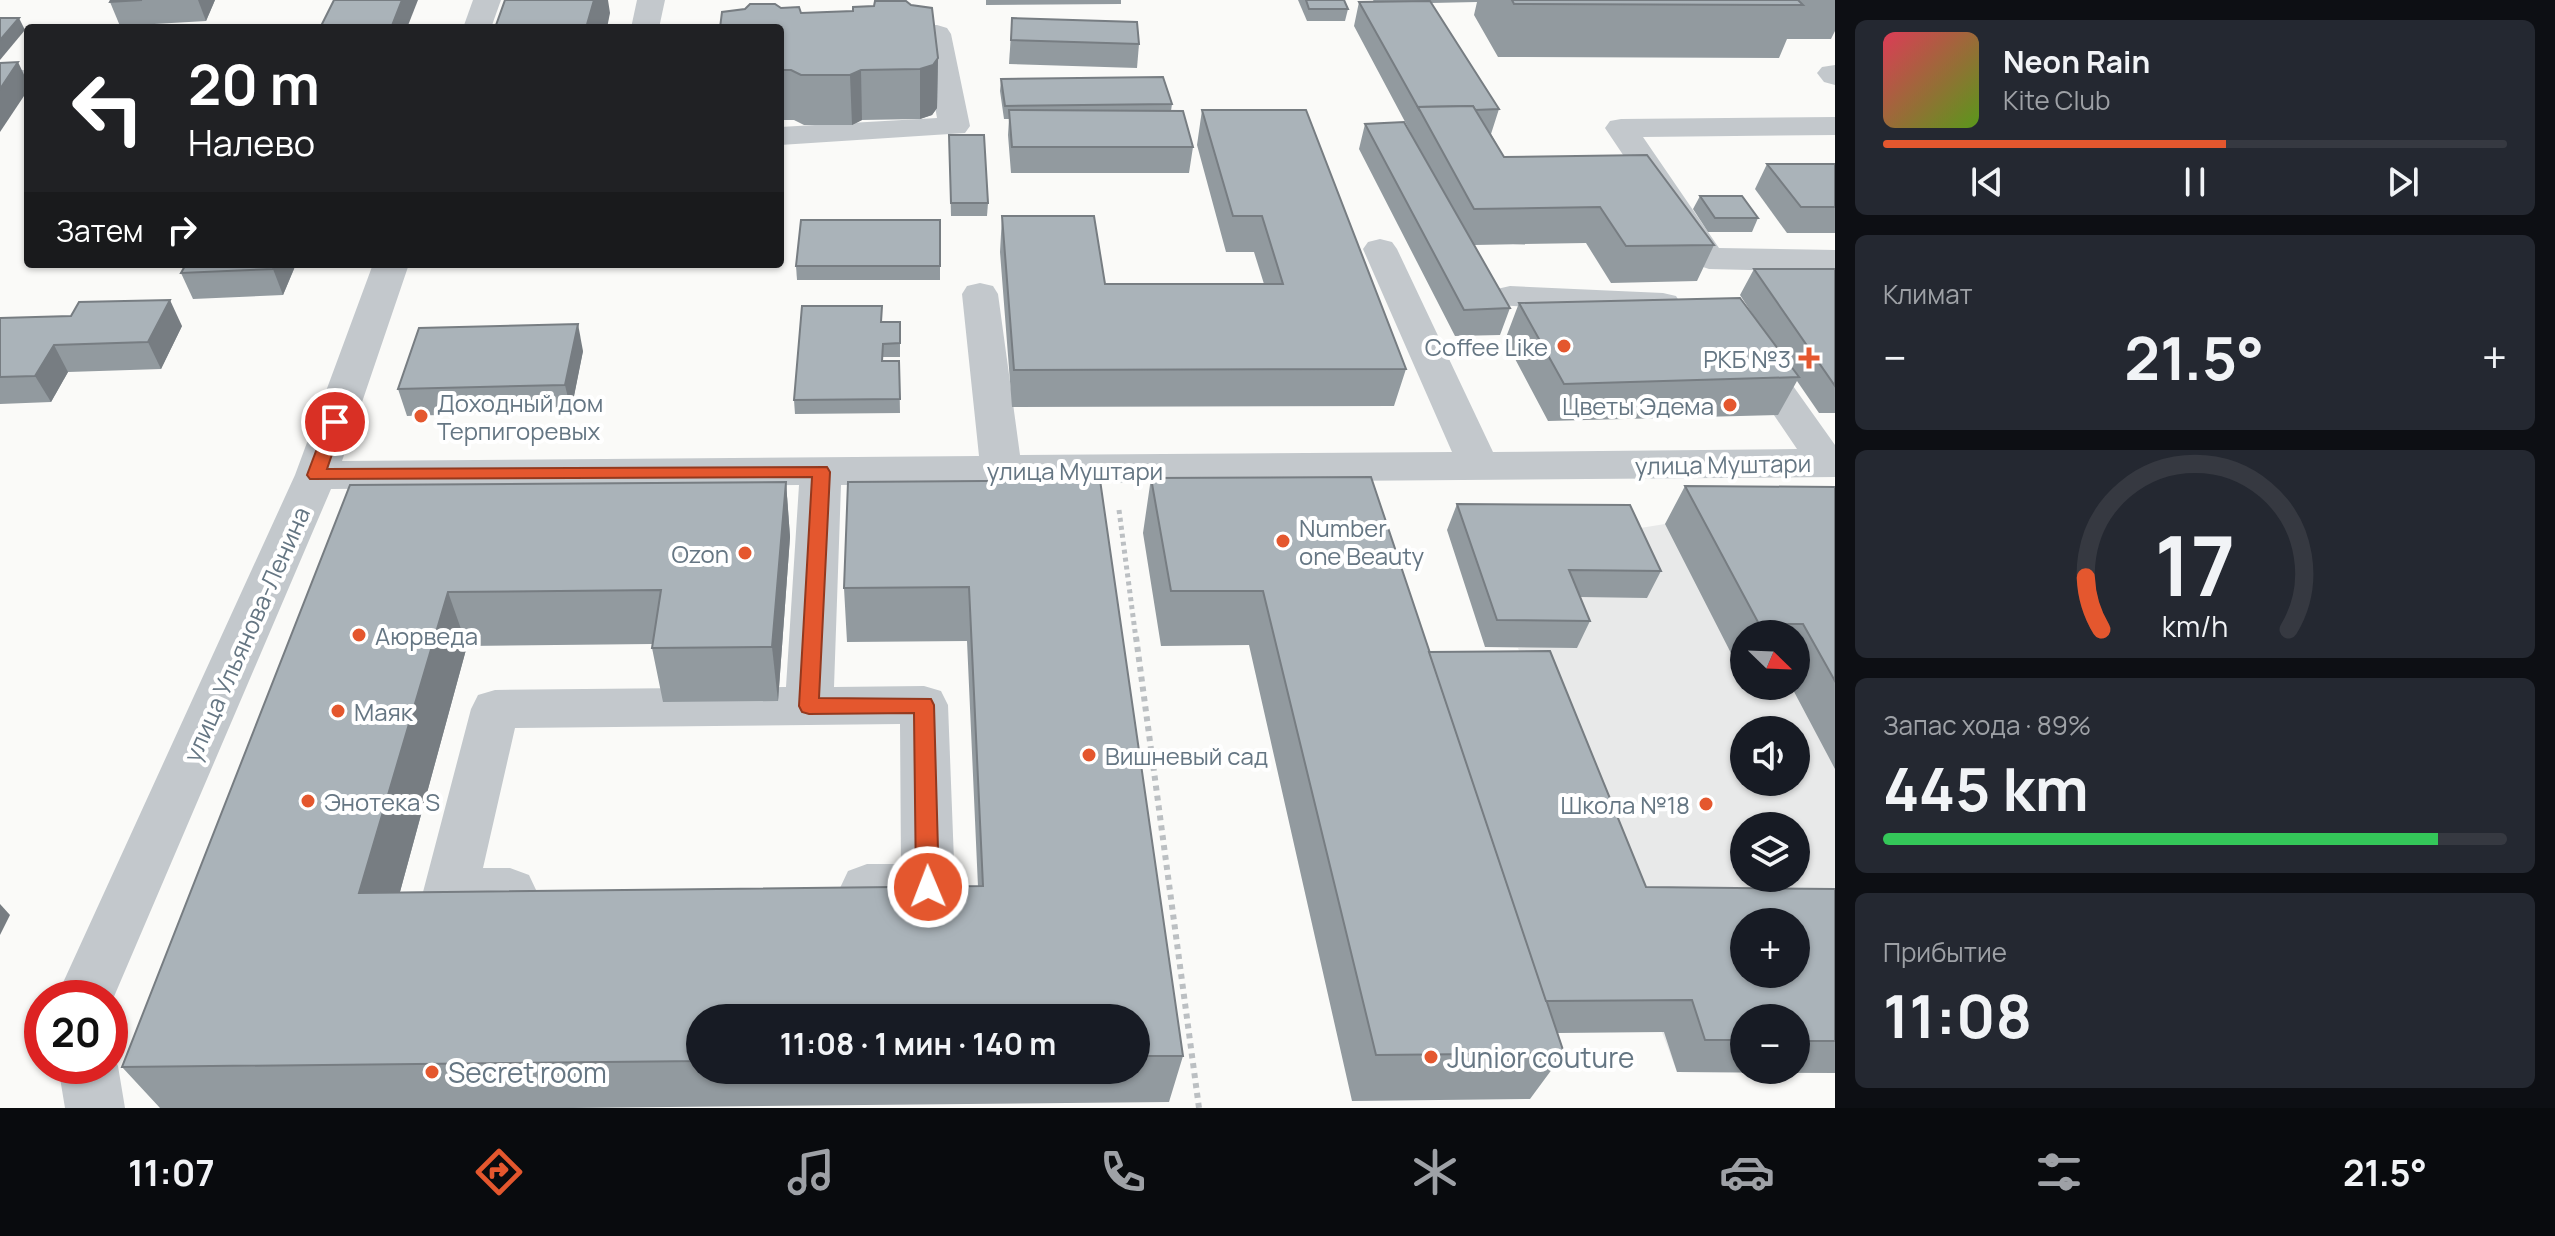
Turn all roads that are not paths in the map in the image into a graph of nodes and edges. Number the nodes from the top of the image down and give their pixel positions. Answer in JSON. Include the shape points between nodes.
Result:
{"nodes":[{"id":1,"x":487,"y":0,"type":"edge"},
{"id":2,"x":651,"y":0,"type":"edge"},
{"id":3,"x":478,"y":24,"type":"edge"},
{"id":4,"x":646,"y":24,"type":"edge"},
{"id":5,"x":784,"y":35,"type":"edge"},
{"id":6,"x":0,"y":79,"type":"edge"},
{"id":7,"x":24,"y":79,"type":"edge"},
{"id":8,"x":1835,"y":126,"type":"edge"},
{"id":9,"x":784,"y":136,"type":"edge"},
{"id":10,"x":1380,"y":249,"type":"dead end"},
{"id":11,"x":1835,"y":261,"type":"edge"},
{"id":12,"x":390,"y":268,"type":"edge"},
{"id":13,"x":980,"y":294,"type":"dead end"},
{"id":14,"x":1510,"y":297,"type":"dead end"},
{"id":15,"x":1830,"y":463,"type":"edge"},
{"id":16,"x":1479,"y":466,"type":"junction"},
{"id":17,"x":1001,"y":470,"type":"junction"},
{"id":18,"x":821,"y":472,"type":"junction"},
{"id":19,"x":316,"y":475,"type":"junction"},
{"id":20,"x":809,"y":706,"type":"junction"},
{"id":21,"x":816,"y":889,"type":"edge"},
{"id":22,"x":562,"y":891,"type":"edge"},
{"id":23,"x":93,"y":980,"type":"edge"},
{"id":24,"x":91,"y":1084,"type":"edge"},
{"id":25,"x":95,"y":1108,"type":"edge"}],
"edges":[{"from":1,"to":3,"type":"street"},
{"from":2,"to":4,"type":"street"},
{"from":5,"to":9,"type":"street","via":[[937,34],[954,126]]},
{"from":6,"to":7,"type":"street"},
{"from":8,"to":11,"type":"street","via":[[1621,128],[1709,258]]},
{"from":10,"to":16,"type":"street"},
{"from":12,"to":19,"type":"street","name":"улица Ульянова-Ленина"},
{"from":13,"to":17,"type":"street"},
{"from":14,"to":15,"type":"street","via":[[1714,312]]},
{"from":15,"to":16,"type":"street","name":"улица Муштари"},
{"from":16,"to":17,"type":"street","name":"улица Муштари"},
{"from":17,"to":18,"type":"street","name":"улица Муштари"},
{"from":18,"to":19,"type":"street","name":"улица Муштари"},
{"from":18,"to":20,"type":"street"},
{"from":19,"to":23,"type":"street","name":"улица Ульянова-Ленина"},
{"from":20,"to":21,"type":"street","via":[[924,705],[928,887]]},
{"from":20,"to":22,"type":"street","via":[[495,709],[450,892]]},
{"from":24,"to":25,"type":"street"}]}
